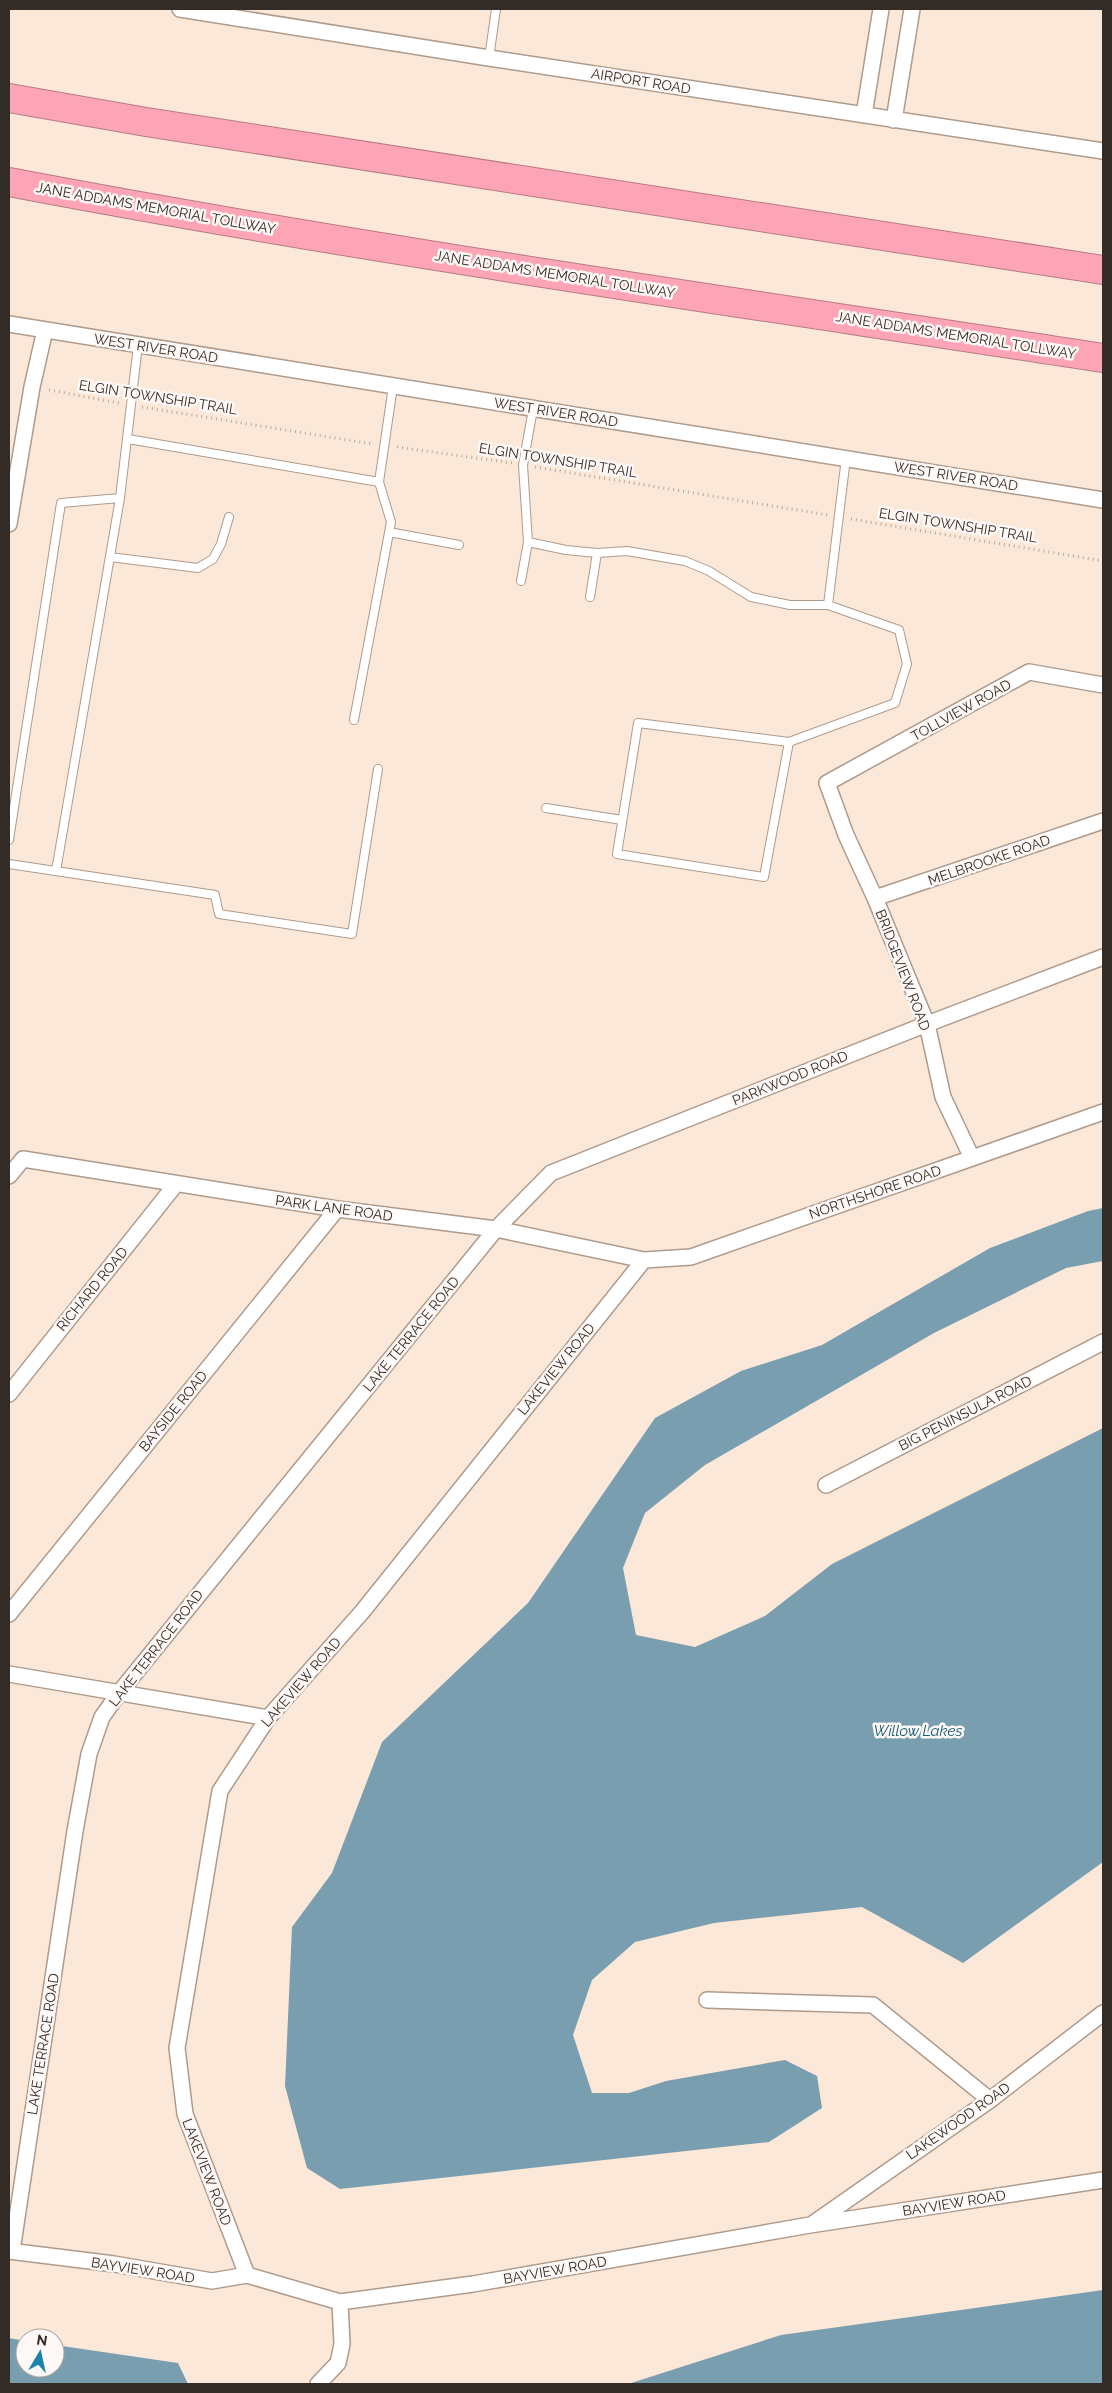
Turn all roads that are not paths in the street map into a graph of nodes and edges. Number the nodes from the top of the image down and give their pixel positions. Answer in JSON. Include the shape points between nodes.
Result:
{"nodes":[{"id":1,"x":180,"y":9,"type":"edge"},
{"id":2,"x":496,"y":9,"type":"edge"},
{"id":3,"x":881,"y":9,"type":"edge"},
{"id":4,"x":912,"y":9,"type":"edge"},
{"id":5,"x":488,"y":58,"type":"junction"},
{"id":6,"x":9,"y":98,"type":"edge"},
{"id":7,"x":864,"y":115,"type":"junction"},
{"id":8,"x":894,"y":120,"type":"junction"},
{"id":9,"x":1103,"y":151,"type":"edge"},
{"id":10,"x":9,"y":182,"type":"edge"},
{"id":11,"x":9,"y":197,"type":"edge"},
{"id":12,"x":147,"y":208,"type":"junction"},
{"id":13,"x":1103,"y":270,"type":"edge"},
{"id":14,"x":9,"y":324,"type":"edge"},
{"id":15,"x":45,"y":330,"type":"junction"},
{"id":16,"x":138,"y":345,"type":"junction"},
{"id":17,"x":1103,"y":358,"type":"edge"},
{"id":18,"x":393,"y":386,"type":"junction"},
{"id":19,"x":533,"y":409,"type":"junction"},
{"id":20,"x":128,"y":439,"type":"junction"},
{"id":21,"x":846,"y":458,"type":"junction"},
{"id":22,"x":379,"y":482,"type":"junction"},
{"id":23,"x":120,"y":498,"type":"junction"},
{"id":24,"x":1103,"y":500,"type":"edge"},
{"id":25,"x":229,"y":517,"type":"dead end"},
{"id":26,"x":9,"y":524,"type":"edge"},
{"id":27,"x":389,"y":532,"type":"junction"},
{"id":28,"x":528,"y":542,"type":"junction"},
{"id":29,"x":459,"y":545,"type":"dead end"},
{"id":30,"x":597,"y":553,"type":"junction"},
{"id":31,"x":110,"y":557,"type":"junction"},
{"id":32,"x":521,"y":581,"type":"dead end"},
{"id":33,"x":590,"y":596,"type":"dead end"},
{"id":34,"x":828,"y":605,"type":"junction"},
{"id":35,"x":1103,"y":685,"type":"edge"},
{"id":36,"x":354,"y":720,"type":"dead end"},
{"id":37,"x":789,"y":742,"type":"junction"},
{"id":38,"x":378,"y":768,"type":"dead end"},
{"id":39,"x":827,"y":783,"type":"joint"},
{"id":40,"x":546,"y":808,"type":"dead end"},
{"id":41,"x":622,"y":820,"type":"junction"},
{"id":42,"x":1103,"y":822,"type":"edge"},
{"id":43,"x":9,"y":840,"type":"edge"},
{"id":44,"x":9,"y":864,"type":"edge"},
{"id":45,"x":56,"y":871,"type":"junction"},
{"id":46,"x":875,"y":898,"type":"junction"},
{"id":47,"x":1103,"y":958,"type":"edge"},
{"id":48,"x":927,"y":1024,"type":"junction"},
{"id":49,"x":1103,"y":1112,"type":"edge"},
{"id":50,"x":972,"y":1158,"type":"junction"},
{"id":51,"x":9,"y":1176,"type":"edge"},
{"id":52,"x":176,"y":1184,"type":"junction"},
{"id":53,"x":337,"y":1209,"type":"junction"},
{"id":54,"x":496,"y":1230,"type":"junction"},
{"id":55,"x":644,"y":1260,"type":"junction"},
{"id":56,"x":1103,"y":1342,"type":"edge"},
{"id":57,"x":9,"y":1394,"type":"edge"},
{"id":58,"x":826,"y":1485,"type":"dead end"},
{"id":59,"x":9,"y":1614,"type":"edge"},
{"id":60,"x":9,"y":1674,"type":"edge"},
{"id":61,"x":119,"y":1693,"type":"junction"},
{"id":62,"x":268,"y":1718,"type":"junction"},
{"id":63,"x":708,"y":2000,"type":"dead end"},
{"id":64,"x":1103,"y":2013,"type":"edge"},
{"id":65,"x":990,"y":2100,"type":"junction"},
{"id":66,"x":1103,"y":2180,"type":"edge"},
{"id":67,"x":810,"y":2225,"type":"junction"},
{"id":68,"x":10,"y":2251,"type":"edge"},
{"id":69,"x":247,"y":2275,"type":"junction"},
{"id":70,"x":340,"y":2302,"type":"junction"},
{"id":71,"x":318,"y":2384,"type":"edge"}],
"edges":[{"from":1,"to":5,"type":"street","name":"AIRPORT ROAD"},
{"from":2,"to":5,"type":"lane"},
{"from":3,"to":7,"type":"street"},
{"from":4,"to":8,"type":"street"},
{"from":5,"to":7,"type":"street","name":"AIRPORT ROAD"},
{"from":6,"to":13,"type":"highway"},
{"from":7,"to":8,"type":"street","name":"AIRPORT ROAD"},
{"from":8,"to":9,"type":"street","name":"AIRPORT ROAD"},
{"from":10,"to":12,"type":"highway","name":"JANE ADDAMS MEMORIAL TOLLWAY"},
{"from":11,"to":12,"type":"highway"},
{"from":12,"to":17,"type":"highway","name":"JANE ADDAMS MEMORIAL TOLLWAY"},
{"from":14,"to":15,"type":"street","name":"WEST RIVER ROAD"},
{"from":15,"to":16,"type":"street","name":"WEST RIVER ROAD"},
{"from":15,"to":26,"type":"street"},
{"from":16,"to":18,"type":"street","name":"WEST RIVER ROAD"},
{"from":16,"to":20,"type":"lane"},
{"from":18,"to":19,"type":"street","name":"WEST RIVER ROAD"},
{"from":18,"to":22,"type":"lane"},
{"from":19,"to":21,"type":"street","name":"WEST RIVER ROAD"},
{"from":19,"to":28,"type":"lane","via":[[524,465]]},
{"from":20,"to":22,"type":"lane"},
{"from":20,"to":23,"type":"lane"},
{"from":21,"to":24,"type":"street","name":"WEST RIVER ROAD"},
{"from":21,"to":34,"type":"lane"},
{"from":22,"to":27,"type":"lane","via":[[391,522]]},
{"from":23,"to":31,"type":"lane"},
{"from":23,"to":43,"type":"lane","via":[[61,503]]},
{"from":25,"to":31,"type":"lane","via":[[213,559],[198,568]]},
{"from":27,"to":29,"type":"lane"},
{"from":27,"to":36,"type":"lane"},
{"from":28,"to":30,"type":"lane"},
{"from":28,"to":32,"type":"lane"},
{"from":30,"to":33,"type":"lane"},
{"from":30,"to":34,"type":"lane","via":[[627,551],[685,562],[709,571],[752,598],[790,605]]},
{"from":31,"to":45,"type":"lane"},
{"from":34,"to":37,"type":"lane","via":[[899,630],[907,664],[895,704]]},
{"from":35,"to":39,"type":"street","name":"TOLLVIEW ROAD","via":[[1028,672]]},
{"from":37,"to":41,"type":"lane","via":[[638,723]]},
{"from":37,"to":41,"type":"lane","via":[[764,877],[617,854]]},
{"from":38,"to":45,"type":"lane","via":[[352,934],[219,914],[215,895]]},
{"from":39,"to":46,"type":"street","name":"BRIDGEVIEW ROAD"},
{"from":40,"to":41,"type":"lane"},
{"from":42,"to":46,"type":"street","name":"MELBROOKE ROAD"},
{"from":44,"to":45,"type":"lane"},
{"from":46,"to":48,"type":"street","name":"BRIDGEVIEW ROAD"},
{"from":47,"to":48,"type":"street","name":"PARKWOOD ROAD"},
{"from":48,"to":50,"type":"street","name":"BRIDGEVIEW ROAD","via":[[943,1097]]},
{"from":48,"to":54,"type":"street","name":"PARKWOOD ROAD","via":[[551,1173]]},
{"from":49,"to":50,"type":"street","name":"NORTHSHORE ROAD"},
{"from":50,"to":55,"type":"street","name":"NORTHSHORE ROAD","via":[[691,1257]]},
{"from":51,"to":52,"type":"street","name":"PARK LANE ROAD","via":[[23,1159]]},
{"from":52,"to":53,"type":"street","name":"PARK LANE ROAD"},
{"from":52,"to":57,"type":"street","name":"RICHARD ROAD"},
{"from":53,"to":54,"type":"street","name":"PARK LANE ROAD"},
{"from":53,"to":59,"type":"street","name":"BAYSIDE ROAD"},
{"from":54,"to":55,"type":"street","name":"PARK LANE ROAD"},
{"from":54,"to":61,"type":"street","name":"LAKE TERRACE ROAD"},
{"from":55,"to":62,"type":"street","name":"LAKEVIEW ROAD","via":[[362,1612]]},
{"from":56,"to":58,"type":"street","name":"BIG PENINSULA ROAD"},
{"from":60,"to":61,"type":"street"},
{"from":61,"to":62,"type":"street"},
{"from":61,"to":68,"type":"street","name":"LAKE TERRACE ROAD","via":[[102,1717],[89,1754]]},
{"from":62,"to":69,"type":"street","name":"LAKEVIEW ROAD","via":[[220,1791],[177,2048],[184,2114]]},
{"from":63,"to":65,"type":"street","via":[[873,2005]]},
{"from":64,"to":65,"type":"street","name":"LAKEWOOD ROAD"},
{"from":65,"to":67,"type":"street","name":"LAKEWOOD ROAD"},
{"from":66,"to":67,"type":"street","name":"BAYVIEW ROAD"},
{"from":67,"to":70,"type":"street","name":"BAYVIEW ROAD","via":[[473,2284]]},
{"from":68,"to":69,"type":"street","name":"BAYVIEW ROAD","via":[[212,2281]]},
{"from":69,"to":70,"type":"street","name":"BAYVIEW ROAD"},
{"from":70,"to":71,"type":"street","via":[[342,2344],[338,2363]]}]}
